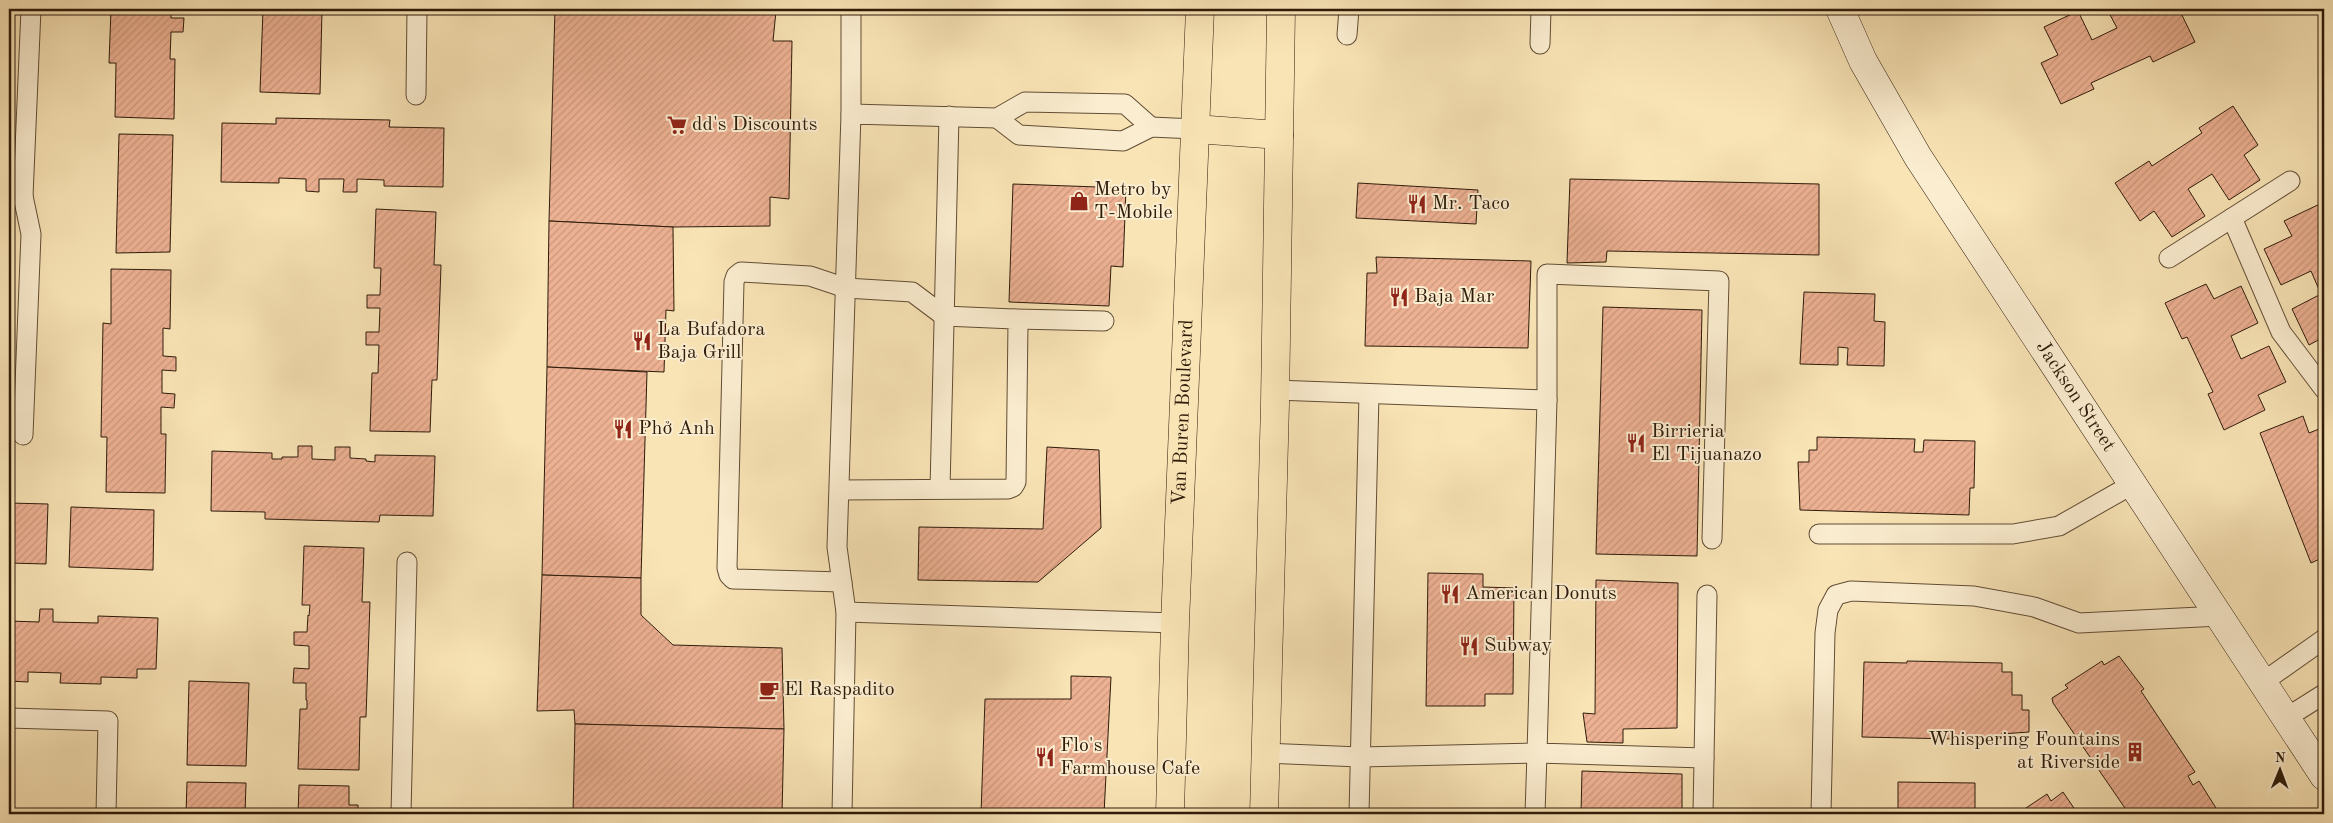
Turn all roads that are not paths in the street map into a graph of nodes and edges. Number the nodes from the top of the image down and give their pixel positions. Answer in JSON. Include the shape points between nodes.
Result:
{"nodes":[{"id":1,"x":31,"y":9,"type":"edge"},
{"id":2,"x":418,"y":9,"type":"edge"},
{"id":3,"x":851,"y":9,"type":"edge"},
{"id":4,"x":1200,"y":9,"type":"edge"},
{"id":5,"x":1282,"y":9,"type":"edge"},
{"id":6,"x":1349,"y":9,"type":"edge"},
{"id":7,"x":1541,"y":9,"type":"edge"},
{"id":8,"x":1840,"y":9,"type":"edge"},
{"id":9,"x":1347,"y":36,"type":"dead end"},
{"id":10,"x":1540,"y":44,"type":"dead end"},
{"id":11,"x":416,"y":95,"type":"dead end"},
{"id":12,"x":851,"y":114,"type":"junction"},
{"id":13,"x":949,"y":116,"type":"junction"},
{"id":14,"x":997,"y":118,"type":"junction"},
{"id":15,"x":1151,"y":127,"type":"junction"},
{"id":16,"x":1195,"y":129,"type":"junction"},
{"id":17,"x":1278,"y":135,"type":"junction"},
{"id":18,"x":2290,"y":181,"type":"dead end"},
{"id":19,"x":16,"y":196,"type":"edge"},
{"id":20,"x":2232,"y":218,"type":"junction"},
{"id":21,"x":2169,"y":258,"type":"dead end"},
{"id":22,"x":846,"y":288,"type":"junction"},
{"id":23,"x":944,"y":316,"type":"junction"},
{"id":24,"x":1014,"y":319,"type":"junction"},
{"id":25,"x":1104,"y":321,"type":"dead end"},
{"id":26,"x":2324,"y":389,"type":"edge"},
{"id":27,"x":1275,"y":390,"type":"junction"},
{"id":28,"x":1369,"y":394,"type":"junction"},
{"id":29,"x":1548,"y":400,"type":"junction"},
{"id":30,"x":23,"y":435,"type":"dead end"},
{"id":31,"x":2133,"y":484,"type":"junction"},
{"id":32,"x":940,"y":489,"type":"junction"},
{"id":33,"x":840,"y":490,"type":"junction"},
{"id":34,"x":1819,"y":534,"type":"dead end"},
{"id":35,"x":1712,"y":539,"type":"dead end"},
{"id":36,"x":407,"y":562,"type":"dead end"},
{"id":37,"x":842,"y":582,"type":"junction"},
{"id":38,"x":1706,"y":594,"type":"dead end"},
{"id":39,"x":846,"y":612,"type":"junction"},
{"id":40,"x":2220,"y":616,"type":"junction"},
{"id":41,"x":1175,"y":623,"type":"junction"},
{"id":42,"x":2324,"y":639,"type":"edge"},
{"id":43,"x":2263,"y":682,"type":"junction"},
{"id":44,"x":2324,"y":694,"type":"edge"},
{"id":45,"x":9,"y":718,"type":"edge"},
{"id":46,"x":2286,"y":718,"type":"junction"},
{"id":47,"x":1266,"y":753,"type":"junction"},
{"id":48,"x":1537,"y":754,"type":"junction"},
{"id":49,"x":1360,"y":757,"type":"junction"},
{"id":50,"x":1704,"y":758,"type":"junction"},
{"id":51,"x":2324,"y":776,"type":"edge"},
{"id":52,"x":106,"y":814,"type":"edge"},
{"id":53,"x":401,"y":814,"type":"edge"},
{"id":54,"x":842,"y":814,"type":"edge"},
{"id":55,"x":1170,"y":814,"type":"edge"},
{"id":56,"x":1264,"y":814,"type":"edge"},
{"id":57,"x":1359,"y":814,"type":"edge"},
{"id":58,"x":1535,"y":814,"type":"edge"},
{"id":59,"x":1703,"y":814,"type":"edge"},
{"id":60,"x":1821,"y":814,"type":"edge"}],
"edges":[{"from":1,"to":19,"type":"lane"},
{"from":2,"to":11,"type":"lane"},
{"from":3,"to":12,"type":"lane"},
{"from":4,"to":16,"type":"main road","name":"Van Buren Boulevard"},
{"from":5,"to":17,"type":"main road"},
{"from":6,"to":9,"type":"lane"},
{"from":7,"to":10,"type":"lane"},
{"from":8,"to":31,"type":"main road","name":"Jackson Street","via":[[1863,61],[1918,157]]},
{"from":12,"to":13,"type":"lane"},
{"from":12,"to":22,"type":"lane"},
{"from":13,"to":14,"type":"lane"},
{"from":13,"to":23,"type":"lane"},
{"from":14,"to":15,"type":"lane","via":[[1020,135],[1122,141]]},
{"from":14,"to":15,"type":"lane","via":[[1025,102],[1125,104]]},
{"from":15,"to":16,"type":"lane"},
{"from":16,"to":17,"type":"main road"},
{"from":16,"to":41,"type":"main road","name":"Van Buren Boulevard"},
{"from":17,"to":27,"type":"main road"},
{"from":18,"to":20,"type":"lane"},
{"from":19,"to":30,"type":"lane","via":[[31,234]]},
{"from":20,"to":21,"type":"lane"},
{"from":20,"to":26,"type":"lane","via":[[2281,332]]},
{"from":22,"to":23,"type":"lane","via":[[912,292]]},
{"from":22,"to":33,"type":"lane"},
{"from":22,"to":37,"type":"lane","via":[[810,276],[741,272],[736,276],[727,568],[734,579]]},
{"from":23,"to":24,"type":"lane"},
{"from":23,"to":32,"type":"lane"},
{"from":24,"to":25,"type":"lane"},
{"from":24,"to":32,"type":"lane","via":[[1018,323],[1016,482],[1008,489]]},
{"from":27,"to":28,"type":"lane"},
{"from":27,"to":47,"type":"main road"},
{"from":28,"to":29,"type":"lane"},
{"from":28,"to":49,"type":"lane"},
{"from":29,"to":35,"type":"lane","via":[[1547,274],[1719,280]]},
{"from":29,"to":48,"type":"lane"},
{"from":31,"to":34,"type":"lane","via":[[2059,526],[2013,534]]},
{"from":31,"to":40,"type":"main road","name":"Jackson Street"},
{"from":32,"to":33,"type":"lane"},
{"from":33,"to":37,"type":"lane","via":[[837,547]]},
{"from":36,"to":53,"type":"lane"},
{"from":37,"to":39,"type":"lane"},
{"from":38,"to":50,"type":"lane"},
{"from":39,"to":41,"type":"lane"},
{"from":39,"to":54,"type":"lane"},
{"from":40,"to":43,"type":"main road","name":"Jackson Street"},
{"from":40,"to":60,"type":"lane","via":[[2079,623],[2034,607],[1974,596],[1851,591],[1836,595],[1828,610],[1825,633]]},
{"from":41,"to":55,"type":"main road","name":"Van Buren Boulevard"},
{"from":42,"to":43,"type":"lane"},
{"from":43,"to":46,"type":"main road","name":"Jackson Street"},
{"from":44,"to":46,"type":"lane"},
{"from":45,"to":52,"type":"lane","via":[[108,721]]},
{"from":46,"to":51,"type":"main road","name":"Jackson Street"},
{"from":47,"to":49,"type":"lane"},
{"from":47,"to":56,"type":"main road"},
{"from":48,"to":49,"type":"lane"},
{"from":48,"to":50,"type":"lane"},
{"from":48,"to":58,"type":"lane"},
{"from":49,"to":57,"type":"lane"},
{"from":50,"to":59,"type":"lane"}]}
